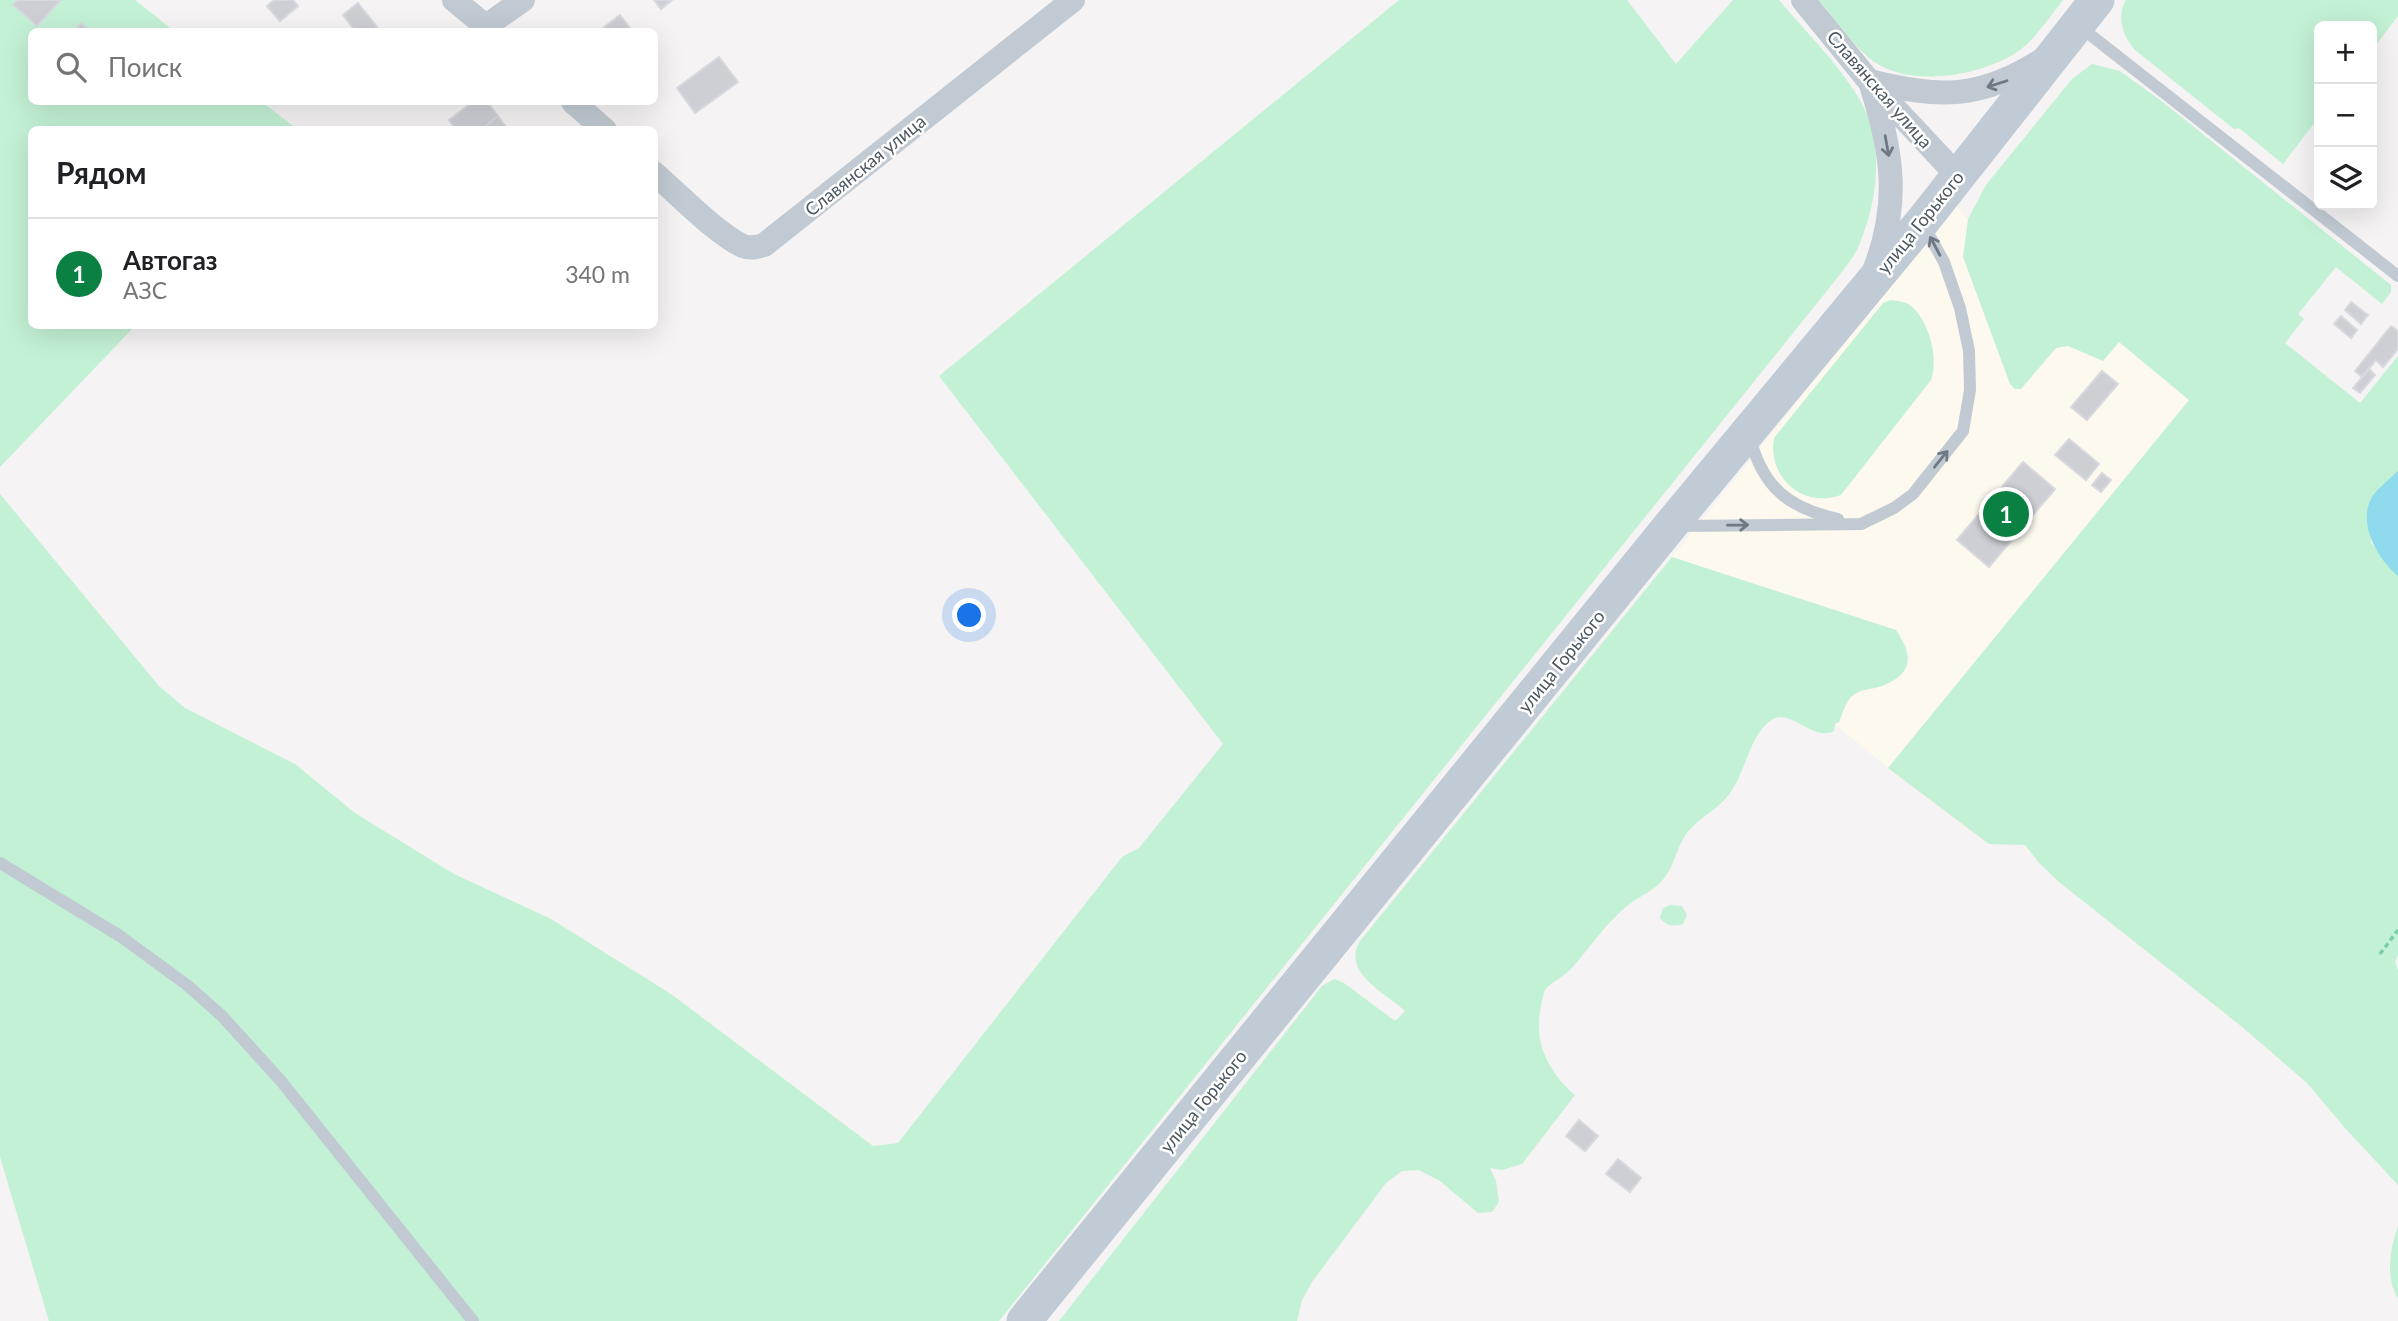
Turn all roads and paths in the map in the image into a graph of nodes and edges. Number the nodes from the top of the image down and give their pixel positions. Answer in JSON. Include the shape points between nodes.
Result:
{"nodes":[{"id":1,"x":454,"y":0,"type":"edge"},
{"id":2,"x":523,"y":0,"type":"edge"},
{"id":3,"x":1073,"y":0,"type":"edge"},
{"id":4,"x":1804,"y":0,"type":"edge"},
{"id":5,"x":2077,"y":25,"type":"edge"},
{"id":6,"x":488,"y":28,"type":"edge"},
{"id":7,"x":490,"y":28,"type":"edge"},
{"id":8,"x":1870,"y":81,"type":"junction"},
{"id":9,"x":576,"y":105,"type":"edge"},
{"id":10,"x":600,"y":126,"type":"edge"},
{"id":11,"x":658,"y":176,"type":"edge"},
{"id":12,"x":1958,"y":176,"type":"junction"},
{"id":13,"x":1922,"y":222,"type":"junction"},
{"id":14,"x":2398,"y":276,"type":"edge"},
{"id":15,"x":1869,"y":285,"type":"junction"},
{"id":16,"x":1748,"y":431,"type":"junction"},
{"id":17,"x":1861,"y":524,"type":"junction"},
{"id":18,"x":1670,"y":526,"type":"junction"},
{"id":19,"x":0,"y":863,"type":"edge"},
{"id":20,"x":2398,"y":930,"type":"edge"},
{"id":21,"x":2380,"y":954,"type":"dead end"},
{"id":22,"x":473,"y":1321,"type":"edge"},
{"id":23,"x":1024,"y":1321,"type":"edge"}],
"edges":[{"from":1,"to":6,"type":"street"},
{"from":2,"to":7,"type":"street"},
{"from":3,"to":11,"type":"street","name":"Славянская улица","via":[[764,245],[744,246],[722,232]]},
{"from":4,"to":8,"type":"street","name":"Славянская улица"},
{"from":5,"to":8,"type":"street","one_way":true,"via":[[2020,74],[2002,83],[1929,93]]},
{"from":5,"to":12,"type":"main road","name":"улица Горького"},
{"from":5,"to":14,"type":"lane"},
{"from":8,"to":12,"type":"street","name":"Славянская улица"},
{"from":8,"to":15,"type":"street","one_way":true,"via":[[1883,122],[1892,196],[1888,226]]},
{"from":9,"to":10,"type":"street"},
{"from":12,"to":13,"type":"main road","name":"улица Горького"},
{"from":13,"to":15,"type":"main road","name":"улица Горького"},
{"from":17,"to":13,"type":"lane","one_way":true,"via":[[1913,494],[1963,431],[1968,410],[1969,351],[1960,308],[1944,262]]},
{"from":15,"to":16,"type":"main road","name":"улица Горького"},
{"from":16,"to":17,"type":"lane","via":[[1754,456],[1778,492],[1795,505]]},
{"from":16,"to":18,"type":"main road","name":"улица Горького"},
{"from":18,"to":17,"type":"lane","one_way":true},
{"from":18,"to":23,"type":"main road","name":"улица Горького"},
{"from":19,"to":22,"type":"lane","via":[[120,936],[222,1016],[281,1081]]},
{"from":20,"to":21,"type":"path"}]}
